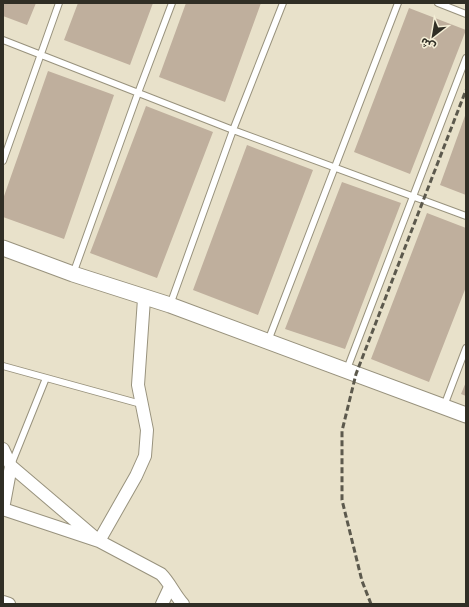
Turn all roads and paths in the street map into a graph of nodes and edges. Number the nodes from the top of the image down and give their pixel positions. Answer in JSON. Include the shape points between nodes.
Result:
{"nodes":[{"id":1,"x":60,"y":3,"type":"edge"},
{"id":2,"x":172,"y":3,"type":"edge"},
{"id":3,"x":283,"y":3,"type":"edge"},
{"id":4,"x":398,"y":3,"type":"edge"},
{"id":5,"x":438,"y":3,"type":"edge"},
{"id":6,"x":466,"y":14,"type":"edge"},
{"id":7,"x":3,"y":40,"type":"edge"},
{"id":8,"x":41,"y":54,"type":"junction"},
{"id":9,"x":466,"y":58,"type":"edge"},
{"id":10,"x":138,"y":93,"type":"junction"},
{"id":11,"x":233,"y":130,"type":"junction"},
{"id":12,"x":3,"y":161,"type":"edge"},
{"id":13,"x":336,"y":169,"type":"junction"},
{"id":14,"x":414,"y":197,"type":"junction"},
{"id":15,"x":466,"y":216,"type":"edge"},
{"id":16,"x":3,"y":248,"type":"edge"},
{"id":17,"x":73,"y":274,"type":"junction"},
{"id":18,"x":144,"y":299,"type":"junction"},
{"id":19,"x":170,"y":305,"type":"junction"},
{"id":20,"x":268,"y":342,"type":"junction"},
{"id":21,"x":466,"y":348,"type":"edge"},
{"id":22,"x":3,"y":366,"type":"edge"},
{"id":23,"x":347,"y":369,"type":"junction"},
{"id":24,"x":46,"y":378,"type":"junction"},
{"id":25,"x":141,"y":404,"type":"junction"},
{"id":26,"x":444,"y":406,"type":"junction"},
{"id":27,"x":466,"y":415,"type":"edge"},
{"id":28,"x":3,"y":449,"type":"edge"},
{"id":29,"x":11,"y":466,"type":"junction"},
{"id":30,"x":3,"y":509,"type":"edge"},
{"id":31,"x":99,"y":541,"type":"junction"},
{"id":32,"x":170,"y":588,"type":"junction"},
{"id":33,"x":3,"y":602,"type":"edge"},
{"id":34,"x":9,"y":604,"type":"edge"},
{"id":35,"x":162,"y":604,"type":"edge"},
{"id":36,"x":183,"y":604,"type":"edge"}],
"edges":[{"from":1,"to":8,"type":"lane"},
{"from":2,"to":10,"type":"lane"},
{"from":3,"to":11,"type":"lane"},
{"from":4,"to":13,"type":"lane"},
{"from":5,"to":6,"type":"lane"},
{"from":7,"to":8,"type":"lane"},
{"from":8,"to":10,"type":"lane"},
{"from":8,"to":12,"type":"lane"},
{"from":9,"to":14,"type":"lane"},
{"from":10,"to":11,"type":"lane"},
{"from":10,"to":17,"type":"lane"},
{"from":11,"to":13,"type":"lane"},
{"from":11,"to":19,"type":"lane"},
{"from":13,"to":14,"type":"lane"},
{"from":13,"to":20,"type":"lane"},
{"from":14,"to":15,"type":"lane"},
{"from":14,"to":23,"type":"lane"},
{"from":16,"to":17,"type":"street"},
{"from":17,"to":18,"type":"street"},
{"from":18,"to":19,"type":"street"},
{"from":18,"to":25,"type":"street","via":[[138,385]]},
{"from":19,"to":20,"type":"street"},
{"from":20,"to":23,"type":"street"},
{"from":21,"to":26,"type":"lane"},
{"from":22,"to":24,"type":"lane"},
{"from":23,"to":26,"type":"street"},
{"from":24,"to":25,"type":"lane"},
{"from":24,"to":29,"type":"lane"},
{"from":25,"to":31,"type":"street","via":[[146,430],[145,456]]},
{"from":26,"to":27,"type":"street"},
{"from":28,"to":29,"type":"street"},
{"from":29,"to":30,"type":"street"},
{"from":29,"to":31,"type":"street"},
{"from":30,"to":31,"type":"street"},
{"from":31,"to":32,"type":"street","via":[[161,574]]},
{"from":32,"to":35,"type":"street"},
{"from":32,"to":36,"type":"street"},
{"from":33,"to":34,"type":"street"}]}
